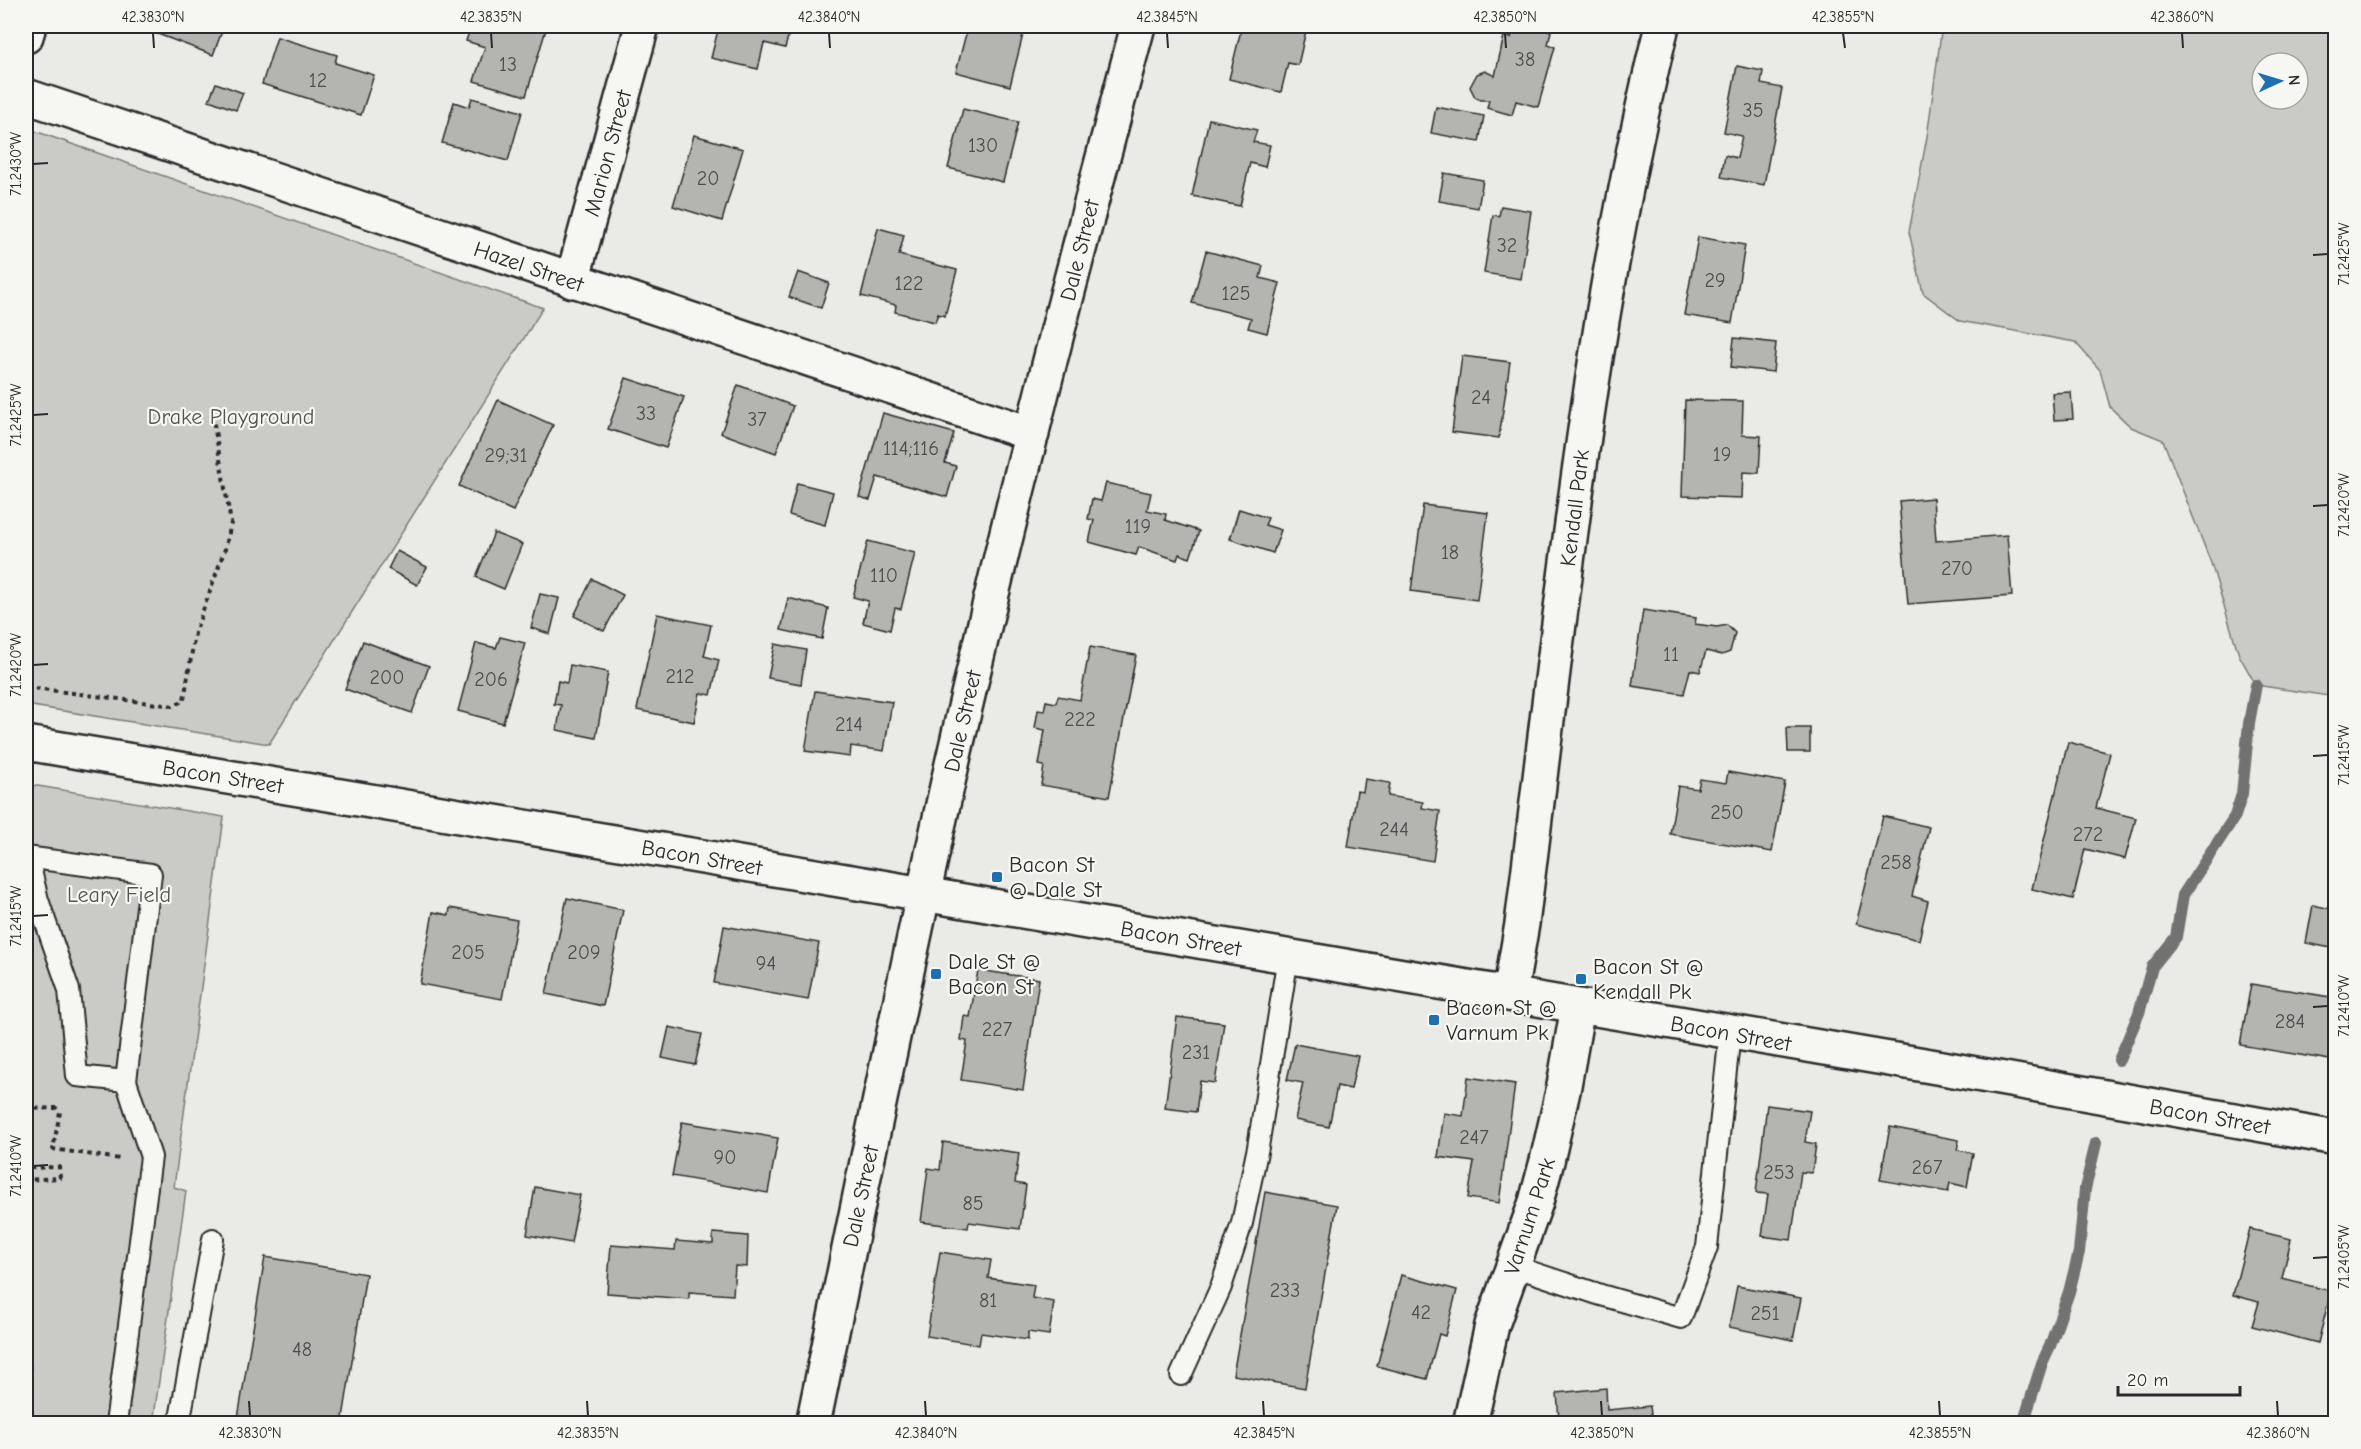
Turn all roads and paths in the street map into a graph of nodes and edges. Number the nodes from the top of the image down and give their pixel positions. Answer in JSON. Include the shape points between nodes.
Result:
{"nodes":[{"id":1,"x":29,"y":26,"type":"edge"},
{"id":2,"x":642,"y":26,"type":"edge"},
{"id":3,"x":1138,"y":26,"type":"edge"},
{"id":4,"x":1662,"y":26,"type":"edge"},
{"id":5,"x":26,"y":36,"type":"edge"},
{"id":6,"x":26,"y":96,"type":"edge"},
{"id":7,"x":572,"y":281,"type":"junction"},
{"id":8,"x":213,"y":420,"type":"dead end"},
{"id":9,"x":1032,"y":434,"type":"junction"},
{"id":10,"x":26,"y":687,"type":"edge"},
{"id":11,"x":26,"y":743,"type":"edge"},
{"id":12,"x":27,"y":858,"type":"edge"},
{"id":13,"x":923,"y":894,"type":"junction"},
{"id":14,"x":1288,"y":956,"type":"junction"},
{"id":15,"x":1510,"y":994,"type":"junction"},
{"id":16,"x":1578,"y":1007,"type":"junction"},
{"id":17,"x":1730,"y":1033,"type":"junction"},
{"id":18,"x":126,"y":1081,"type":"junction"},
{"id":19,"x":26,"y":1109,"type":"edge"},
{"id":20,"x":26,"y":1124,"type":"edge"},
{"id":21,"x":2336,"y":1138,"type":"edge"},
{"id":22,"x":150,"y":1164,"type":"junction"},
{"id":23,"x":26,"y":1180,"type":"edge"},
{"id":24,"x":213,"y":1239,"type":"dead end"},
{"id":25,"x":1513,"y":1266,"type":"junction"},
{"id":26,"x":26,"y":1293,"type":"edge"},
{"id":27,"x":1181,"y":1375,"type":"dead end"},
{"id":28,"x":32,"y":1424,"type":"edge"},
{"id":29,"x":116,"y":1424,"type":"edge"},
{"id":30,"x":179,"y":1424,"type":"edge"},
{"id":31,"x":813,"y":1424,"type":"edge"},
{"id":32,"x":1470,"y":1424,"type":"edge"}],
"edges":[{"from":1,"to":5,"type":"street"},
{"from":2,"to":7,"type":"street","name":"Marion Street"},
{"from":3,"to":9,"type":"street","name":"Dale Street"},
{"from":4,"to":15,"type":"street","name":"Kendall Park","via":[[1632,153],[1603,313]]},
{"from":6,"to":7,"type":"street","name":"Hazel Street"},
{"from":7,"to":9,"type":"street","name":"Hazel Street"},
{"from":8,"to":10,"type":"path","via":[[231,523],[195,633],[184,700],[173,706]]},
{"from":9,"to":13,"type":"street","name":"Dale Street"},
{"from":11,"to":13,"type":"street","name":"Bacon Street"},
{"from":12,"to":18,"type":"lane","via":[[69,990],[77,1076]]},
{"from":12,"to":18,"type":"lane","via":[[151,874]]},
{"from":13,"to":14,"type":"street","name":"Bacon Street"},
{"from":13,"to":31,"type":"street","name":"Dale Street"},
{"from":14,"to":15,"type":"street","name":"Bacon Street"},
{"from":14,"to":27,"type":"lane","via":[[1242,1223],[1221,1287]]},
{"from":15,"to":16,"type":"street","name":"Bacon Street"},
{"from":16,"to":17,"type":"street","name":"Bacon Street"},
{"from":16,"to":25,"type":"street","name":"Varnum Park","via":[[1547,1161]]},
{"from":17,"to":21,"type":"street","name":"Bacon Street"},
{"from":17,"to":25,"type":"lane","via":[[1707,1247],[1681,1318]]},
{"from":18,"to":22,"type":"lane"},
{"from":19,"to":22,"type":"path","via":[[56,1108],[60,1112],[54,1149]]},
{"from":20,"to":23,"type":"path","via":[[29,1168],[60,1167],[60,1178]]},
{"from":22,"to":29,"type":"lane"},
{"from":24,"to":30,"type":"lane"},
{"from":25,"to":32,"type":"street","name":"Varnum Park","via":[[1490,1334]]},
{"from":26,"to":28,"type":"path"}]}
